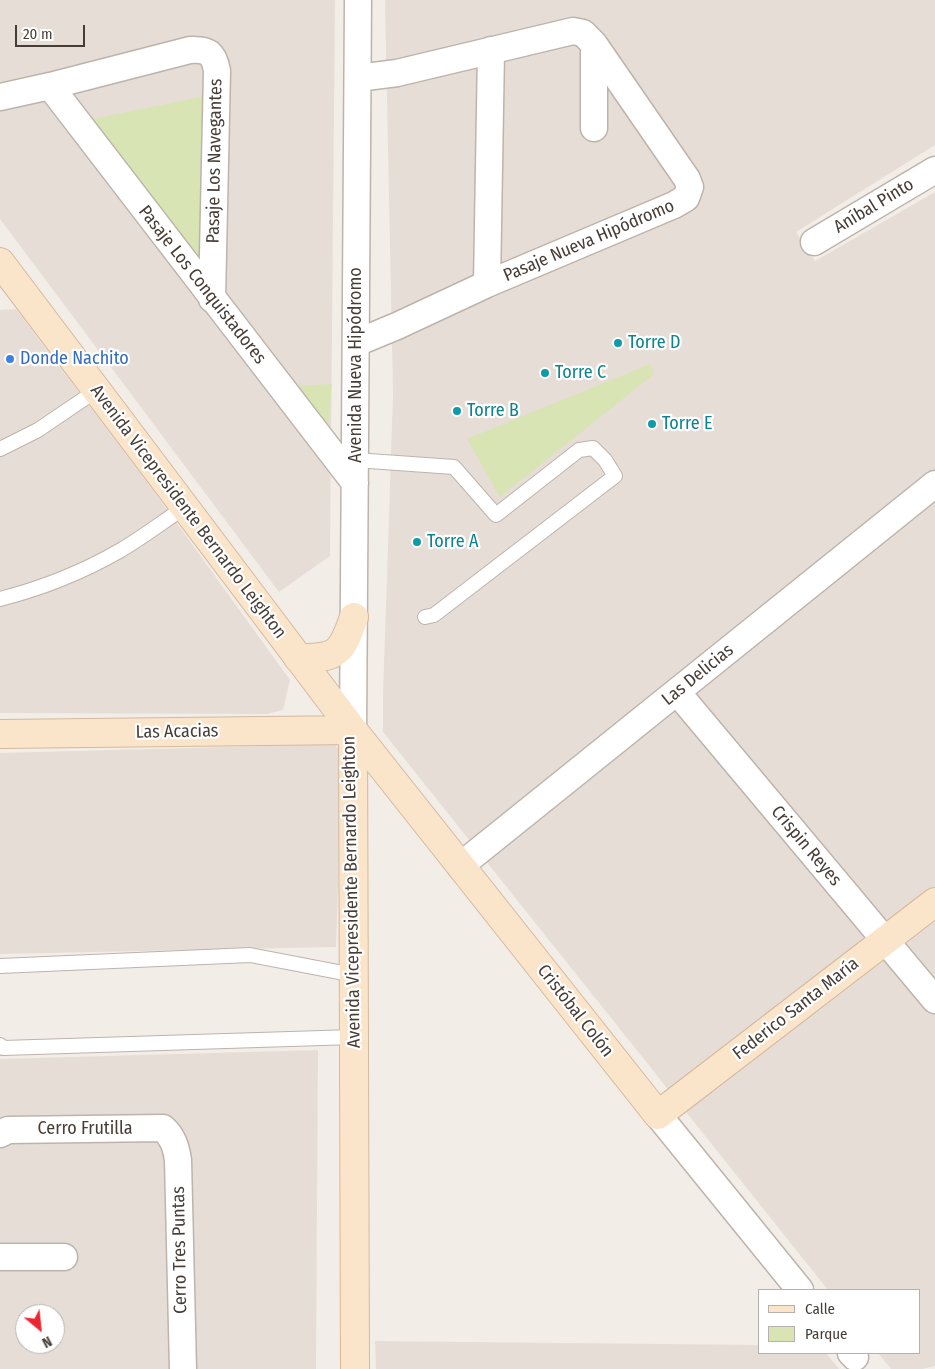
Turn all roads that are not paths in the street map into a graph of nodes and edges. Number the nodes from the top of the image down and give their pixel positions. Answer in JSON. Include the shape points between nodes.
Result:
{"nodes":[{"id":1,"x":358,"y":0,"type":"edge"},
{"id":2,"x":594,"y":44,"type":"junction"},
{"id":3,"x":491,"y":50,"type":"junction"},
{"id":4,"x":358,"y":78,"type":"junction"},
{"id":5,"x":50,"y":86,"type":"junction"},
{"id":6,"x":0,"y":96,"type":"edge"},
{"id":7,"x":594,"y":128,"type":"dead end"},
{"id":8,"x":935,"y":170,"type":"edge"},
{"id":9,"x":814,"y":242,"type":"dead end"},
{"id":10,"x":0,"y":262,"type":"edge"},
{"id":11,"x":487,"y":284,"type":"junction"},
{"id":12,"x":212,"y":298,"type":"junction"},
{"id":13,"x":356,"y":343,"type":"junction"},
{"id":14,"x":97,"y":390,"type":"junction"},
{"id":15,"x":0,"y":449,"type":"edge"},
{"id":16,"x":355,"y":471,"type":"junction"},
{"id":17,"x":935,"y":484,"type":"edge"},
{"id":18,"x":185,"y":507,"type":"junction"},
{"id":19,"x":0,"y":599,"type":"edge"},
{"id":20,"x":354,"y":616,"type":"junction"},
{"id":21,"x":425,"y":617,"type":"dead end"},
{"id":22,"x":298,"y":658,"type":"junction"},
{"id":23,"x":677,"y":692,"type":"junction"},
{"id":24,"x":353,"y":730,"type":"junction"},
{"id":25,"x":0,"y":734,"type":"edge"},
{"id":26,"x":460,"y":866,"type":"junction"},
{"id":27,"x":935,"y":902,"type":"edge"},
{"id":28,"x":886,"y":940,"type":"junction"},
{"id":29,"x":0,"y":966,"type":"edge"},
{"id":30,"x":354,"y":975,"type":"junction"},
{"id":31,"x":935,"y":1000,"type":"edge"},
{"id":32,"x":354,"y":1037,"type":"junction"},
{"id":33,"x":0,"y":1046,"type":"edge"},
{"id":34,"x":658,"y":1115,"type":"junction"},
{"id":35,"x":169,"y":1133,"type":"joint"},
{"id":36,"x":0,"y":1134,"type":"edge"},
{"id":37,"x":0,"y":1257,"type":"edge"},
{"id":38,"x":64,"y":1258,"type":"dead end"},
{"id":39,"x":799,"y":1289,"type":"edge"},
{"id":40,"x":183,"y":1369,"type":"edge"},
{"id":41,"x":354,"y":1369,"type":"edge"}],
"edges":[{"from":1,"to":4,"type":"street","name":"Avenida Nueva Hipódromo"},
{"from":2,"to":3,"type":"street","name":"Pasaje Nueva Hipódromo","via":[[583,33],[573,32]]},
{"from":2,"to":7,"type":"street"},
{"from":2,"to":11,"type":"street","name":"Pasaje Nueva Hipódromo","via":[[687,179],[689,192],[683,201]]},
{"from":3,"to":4,"type":"street","name":"Pasaje Nueva Hipódromo","via":[[397,73]]},
{"from":3,"to":11,"type":"street","name":"Pasaje Nueva Hipódromo"},
{"from":4,"to":13,"type":"street","name":"Avenida Nueva Hipódromo"},
{"from":5,"to":6,"type":"street"},
{"from":5,"to":12,"type":"street","name":"Pasaje Los Conquistadores"},
{"from":5,"to":12,"type":"street","name":"Pasaje Los Navegantes","via":[[190,50],[202,49],[211,54],[216,71]]},
{"from":8,"to":9,"type":"street","name":"Aníbal Pinto"},
{"from":10,"to":14,"type":"main road","name":"Avenida Vicepresidente Bernardo Leighton"},
{"from":11,"to":13,"type":"street","name":"Pasaje Nueva Hipódromo"},
{"from":12,"to":16,"type":"street","name":"Pasaje Los Conquistadores"},
{"from":13,"to":16,"type":"street","name":"Avenida Nueva Hipódromo"},
{"from":14,"to":15,"type":"lane","via":[[38,430]]},
{"from":14,"to":18,"type":"main road","name":"Avenida Vicepresidente Bernardo Leighton"},
{"from":16,"to":20,"type":"street","name":"Avenida Nueva Hipódromo"},
{"from":16,"to":21,"type":"lane","via":[[454,467],[496,515],[579,450],[593,448],[615,476],[434,615]]},
{"from":17,"to":23,"type":"street","name":"Las Delicias"},
{"from":18,"to":19,"type":"lane","via":[[123,549],[91,566],[58,581]]},
{"from":18,"to":22,"type":"main road","name":"Avenida Vicepresidente Bernardo Leighton"},
{"from":20,"to":22,"type":"main road","via":[[346,642],[340,648],[319,658]]},
{"from":20,"to":24,"type":"street","name":"Avenida Nueva Hipódromo"},
{"from":22,"to":24,"type":"main road","name":"Avenida Vicepresidente Bernardo Leighton"},
{"from":23,"to":26,"type":"street","name":"Las Delicias"},
{"from":23,"to":28,"type":"street","name":"Crispin Reyes"},
{"from":24,"to":25,"type":"main road","name":"Las Acacias"},
{"from":24,"to":26,"type":"main road","name":"Cristóbal Colón"},
{"from":24,"to":30,"type":"main road","name":"Avenida Vicepresidente Bernardo Leighton"},
{"from":26,"to":34,"type":"main road","name":"Cristóbal Colón"},
{"from":27,"to":28,"type":"main road","name":"Federico Santa María"},
{"from":28,"to":31,"type":"street","name":"Crispin Reyes"},
{"from":28,"to":34,"type":"main road","name":"Federico Santa María"},
{"from":29,"to":30,"type":"lane","via":[[250,955]]},
{"from":30,"to":32,"type":"main road","name":"Avenida Vicepresidente Bernardo Leighton"},
{"from":32,"to":33,"type":"lane"},
{"from":32,"to":41,"type":"main road","name":"Avenida Vicepresidente Bernardo Leighton"},
{"from":34,"to":39,"type":"street","name":"Cristóbal Colón"},
{"from":35,"to":36,"type":"street","name":"Cerro Frutilla","via":[[163,1128],[153,1128],[8,1130]]},
{"from":35,"to":40,"type":"street","name":"Cerro Tres Puntas","via":[[178,1160]]},
{"from":37,"to":38,"type":"street"}]}
